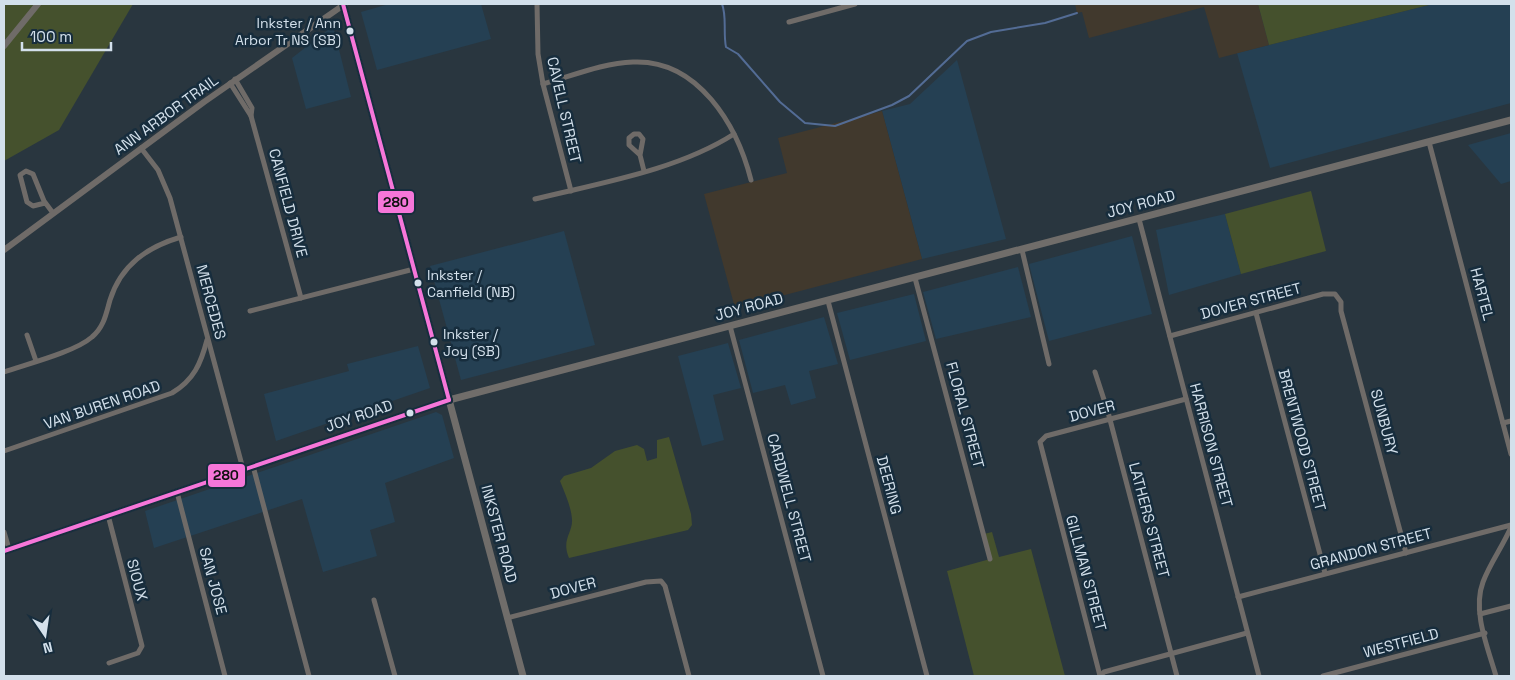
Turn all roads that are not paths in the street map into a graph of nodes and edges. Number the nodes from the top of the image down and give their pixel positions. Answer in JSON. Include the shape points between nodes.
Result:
{"nodes":[{"id":1,"x":38,"y":4,"type":"edge"},
{"id":2,"x":344,"y":4,"type":"edge"},
{"id":3,"x":537,"y":4,"type":"edge"},
{"id":4,"x":853,"y":4,"type":"edge"},
{"id":5,"x":789,"y":22,"type":"dead end"},
{"id":6,"x":4,"y":46,"type":"edge"},
{"id":7,"x":233,"y":81,"type":"junction"},
{"id":8,"x":543,"y":84,"type":"junction"},
{"id":9,"x":1511,"y":120,"type":"edge"},
{"id":10,"x":734,"y":134,"type":"junction"},
{"id":11,"x":1429,"y":142,"type":"junction"},
{"id":12,"x":141,"y":148,"type":"junction"},
{"id":13,"x":640,"y":155,"type":"dead end"},
{"id":14,"x":644,"y":171,"type":"junction"},
{"id":15,"x":751,"y":180,"type":"dead end"},
{"id":16,"x":571,"y":190,"type":"junction"},
{"id":17,"x":535,"y":199,"type":"dead end"},
{"id":18,"x":45,"y":203,"type":"junction"},
{"id":19,"x":53,"y":213,"type":"junction"},
{"id":20,"x":1139,"y":219,"type":"junction"},
{"id":21,"x":181,"y":237,"type":"junction"},
{"id":22,"x":4,"y":250,"type":"edge"},
{"id":23,"x":1022,"y":250,"type":"junction"},
{"id":24,"x":414,"y":269,"type":"junction"},
{"id":25,"x":915,"y":278,"type":"junction"},
{"id":26,"x":1338,"y":297,"type":"joint"},
{"id":27,"x":301,"y":298,"type":"junction"},
{"id":28,"x":828,"y":301,"type":"junction"},
{"id":29,"x":250,"y":311,"type":"dead end"},
{"id":30,"x":1256,"y":313,"type":"junction"},
{"id":31,"x":730,"y":326,"type":"junction"},
{"id":32,"x":26,"y":335,"type":"dead end"},
{"id":33,"x":1170,"y":336,"type":"junction"},
{"id":34,"x":208,"y":339,"type":"junction"},
{"id":35,"x":36,"y":361,"type":"junction"},
{"id":36,"x":1049,"y":364,"type":"dead end"},
{"id":37,"x":4,"y":372,"type":"edge"},
{"id":38,"x":1095,"y":372,"type":"dead end"},
{"id":39,"x":1186,"y":399,"type":"junction"},
{"id":40,"x":449,"y":400,"type":"junction"},
{"id":41,"x":1110,"y":419,"type":"junction"},
{"id":42,"x":1511,"y":421,"type":"edge"},
{"id":43,"x":1504,"y":423,"type":"junction"},
{"id":44,"x":4,"y":451,"type":"edge"},
{"id":45,"x":1511,"y":454,"type":"edge"},
{"id":46,"x":253,"y":466,"type":"junction"},
{"id":47,"x":243,"y":470,"type":"junction"},
{"id":48,"x":1047,"y":476,"type":"joint"},
{"id":49,"x":177,"y":492,"type":"junction"},
{"id":50,"x":108,"y":515,"type":"junction"},
{"id":51,"x":1511,"y":526,"type":"edge"},
{"id":52,"x":4,"y":532,"type":"edge"},
{"id":53,"x":6,"y":550,"type":"edge"},
{"id":54,"x":1406,"y":553,"type":"junction"},
{"id":55,"x":990,"y":559,"type":"dead end"},
{"id":56,"x":1325,"y":574,"type":"junction"},
{"id":57,"x":1238,"y":597,"type":"junction"},
{"id":58,"x":374,"y":600,"type":"dead end"},
{"id":59,"x":1511,"y":606,"type":"edge"},
{"id":60,"x":1480,"y":614,"type":"junction"},
{"id":61,"x":507,"y":618,"type":"junction"},
{"id":62,"x":1247,"y":633,"type":"junction"},
{"id":63,"x":1485,"y":633,"type":"junction"},
{"id":64,"x":1172,"y":654,"type":"junction"},
{"id":65,"x":109,"y":663,"type":"dead end"},
{"id":66,"x":225,"y":676,"type":"edge"},
{"id":67,"x":309,"y":676,"type":"edge"},
{"id":68,"x":395,"y":676,"type":"edge"},
{"id":69,"x":523,"y":676,"type":"edge"},
{"id":70,"x":689,"y":676,"type":"edge"},
{"id":71,"x":824,"y":676,"type":"edge"},
{"id":72,"x":927,"y":676,"type":"edge"},
{"id":73,"x":1100,"y":676,"type":"edge"},
{"id":74,"x":1178,"y":676,"type":"edge"},
{"id":75,"x":1259,"y":676,"type":"edge"},
{"id":76,"x":1323,"y":676,"type":"edge"},
{"id":77,"x":1496,"y":676,"type":"edge"}],
"edges":[{"from":1,"to":6,"type":"street"},
{"from":2,"to":7,"type":"street","name":"ANN ARBOR TRAIL"},
{"from":2,"to":24,"type":"main road","name":"INKSTER ROAD"},
{"from":3,"to":8,"type":"street","name":"CAVELL STREET","via":[[538,54]]},
{"from":4,"to":5,"type":"street"},
{"from":7,"to":12,"type":"street","name":"ANN ARBOR TRAIL"},
{"from":7,"to":27,"type":"street","name":"CANFIELD DRIVE","via":[[251,116]]},
{"from":8,"to":10,"type":"street","via":[[622,63],[657,64],[681,74],[700,88]]},
{"from":8,"to":16,"type":"street","name":"CAVELL STREET"},
{"from":9,"to":11,"type":"main road","name":"JOY ROAD"},
{"from":10,"to":14,"type":"street","via":[[692,156]]},
{"from":10,"to":15,"type":"street"},
{"from":11,"to":20,"type":"main road","name":"JOY ROAD"},
{"from":11,"to":43,"type":"street","name":"HARTEL"},
{"from":12,"to":19,"type":"street","name":"ANN ARBOR TRAIL"},
{"from":12,"to":21,"type":"street","name":"MERCEDES","via":[[166,185]]},
{"from":13,"to":14,"type":"street"},
{"from":14,"to":16,"type":"street"},
{"from":16,"to":17,"type":"street"},
{"from":18,"to":18,"type":"street","via":[[33,174],[26,171],[20,175],[27,202],[33,206]]},
{"from":18,"to":19,"type":"street"},
{"from":19,"to":22,"type":"street","name":"ANN ARBOR TRAIL"},
{"from":20,"to":23,"type":"main road","name":"JOY ROAD"},
{"from":20,"to":33,"type":"street","name":"HARRISON STREET"},
{"from":21,"to":34,"type":"street","name":"MERCEDES"},
{"from":21,"to":35,"type":"street","via":[[152,248],[129,265],[115,288],[103,324],[93,336],[80,345]]},
{"from":23,"to":25,"type":"main road","name":"JOY ROAD"},
{"from":23,"to":36,"type":"street"},
{"from":24,"to":27,"type":"street"},
{"from":24,"to":40,"type":"main road","name":"INKSTER ROAD"},
{"from":25,"to":28,"type":"main road","name":"JOY ROAD"},
{"from":25,"to":55,"type":"street","name":"FLORAL STREET"},
{"from":26,"to":30,"type":"street","name":"DOVER STREET","via":[[1324,294]]},
{"from":26,"to":54,"type":"street","name":"SUNBURY"},
{"from":27,"to":29,"type":"street"},
{"from":28,"to":31,"type":"main road","name":"JOY ROAD"},
{"from":28,"to":72,"type":"street","name":"DEERING"},
{"from":30,"to":33,"type":"street","name":"DOVER STREET"},
{"from":30,"to":56,"type":"street","name":"BRENTWOOD STREET"},
{"from":31,"to":40,"type":"main road","name":"JOY ROAD"},
{"from":31,"to":71,"type":"street","name":"CARDWELL STREET"},
{"from":32,"to":35,"type":"street"},
{"from":33,"to":39,"type":"street","name":"HARRISON STREET"},
{"from":34,"to":44,"type":"street","name":"VAN BUREN ROAD","via":[[193,376],[172,393]]},
{"from":34,"to":47,"type":"street","name":"MERCEDES"},
{"from":35,"to":37,"type":"street"},
{"from":38,"to":41,"type":"street","name":"LATHERS STREET"},
{"from":39,"to":41,"type":"street","name":"DOVER"},
{"from":39,"to":57,"type":"street","name":"HARRISON STREET"},
{"from":40,"to":46,"type":"main road","name":"JOY ROAD"},
{"from":40,"to":61,"type":"main road","name":"INKSTER ROAD"},
{"from":41,"to":48,"type":"street","name":"DOVER","via":[[1041,440]]},
{"from":41,"to":64,"type":"street","name":"LATHERS STREET"},
{"from":42,"to":43,"type":"street"},
{"from":43,"to":45,"type":"street","name":"HARTEL"},
{"from":46,"to":47,"type":"main road","name":"JOY ROAD"},
{"from":46,"to":67,"type":"street"},
{"from":47,"to":49,"type":"main road","name":"JOY ROAD"},
{"from":48,"to":73,"type":"street","name":"GILLMAN STREET"},
{"from":49,"to":50,"type":"main road","name":"JOY ROAD"},
{"from":49,"to":66,"type":"street","name":"SAN JOSE"},
{"from":50,"to":53,"type":"main road","name":"JOY ROAD"},
{"from":50,"to":65,"type":"street","name":"SIOUX","via":[[142,643],[141,650],[134,655]]},
{"from":51,"to":54,"type":"street","name":"GRANDON STREET"},
{"from":51,"to":60,"type":"street","via":[[1483,582]]},
{"from":52,"to":53,"type":"street"},
{"from":54,"to":56,"type":"street","name":"GRANDON STREET"},
{"from":56,"to":57,"type":"street","name":"GRANDON STREET"},
{"from":57,"to":62,"type":"street","name":"HARRISON STREET"},
{"from":58,"to":68,"type":"street"},
{"from":59,"to":60,"type":"street"},
{"from":60,"to":63,"type":"street"},
{"from":61,"to":69,"type":"main road","name":"INKSTER ROAD"},
{"from":61,"to":70,"type":"street","name":"DOVER","via":[[657,580],[665,586]]},
{"from":62,"to":64,"type":"street"},
{"from":62,"to":75,"type":"street","name":"HARRISON STREET"},
{"from":63,"to":76,"type":"street","name":"WESTFIELD"},
{"from":63,"to":77,"type":"street"},
{"from":64,"to":73,"type":"street","via":[[1104,672]]},
{"from":64,"to":74,"type":"street","name":"LATHERS STREET"}]}
